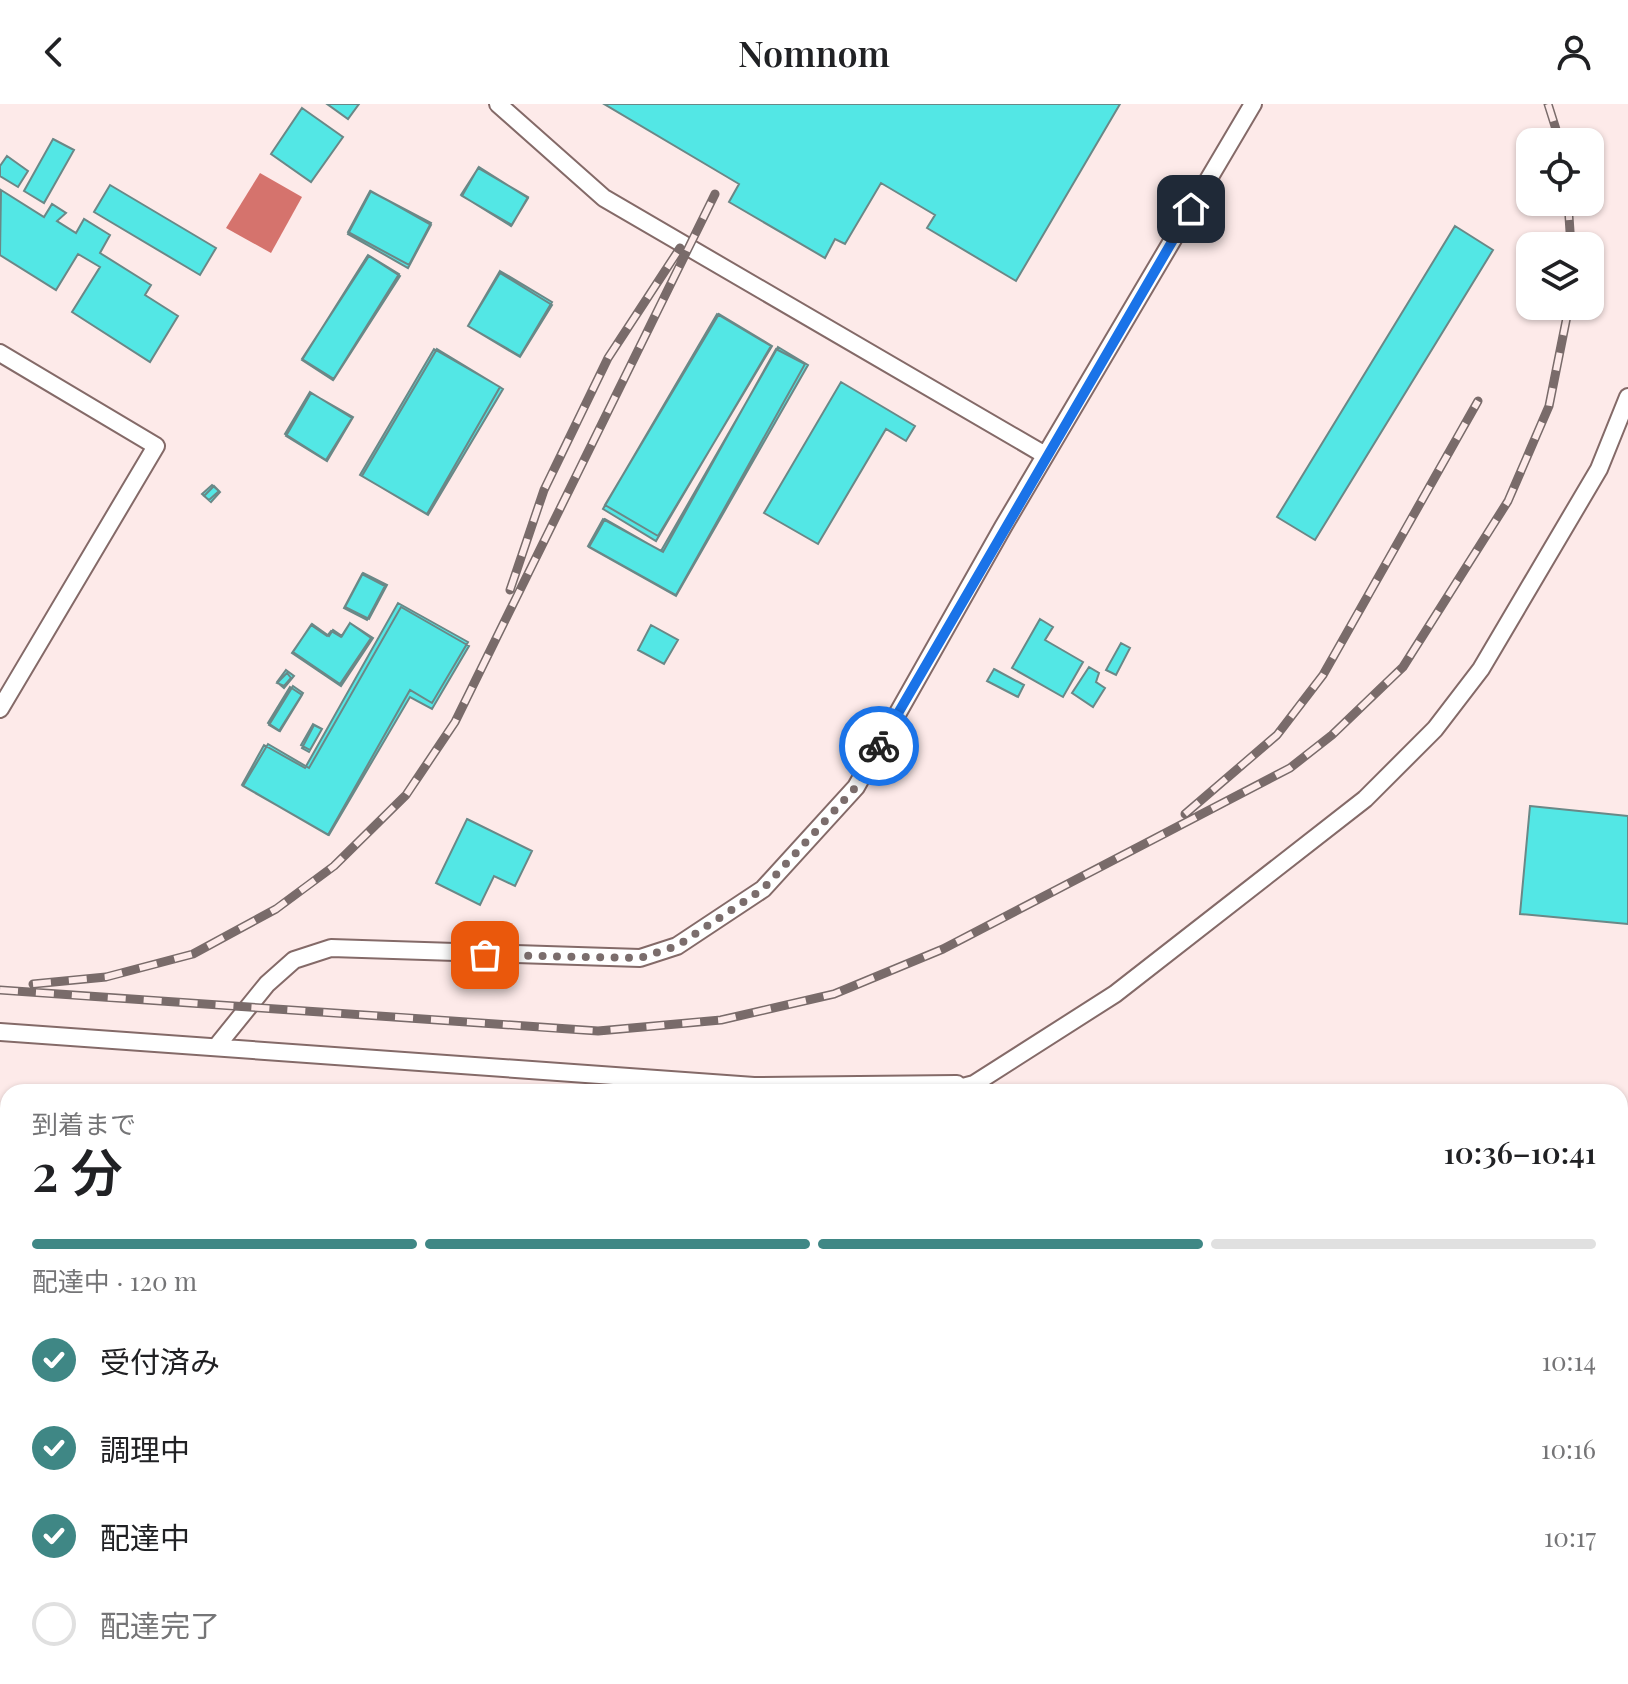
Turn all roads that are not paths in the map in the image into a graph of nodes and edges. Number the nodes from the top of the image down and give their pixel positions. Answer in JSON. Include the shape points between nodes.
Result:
{"nodes":[{"id":1,"x":498,"y":104,"type":"edge"},
{"id":2,"x":1253,"y":104,"type":"edge"},
{"id":3,"x":0,"y":353,"type":"edge"},
{"id":4,"x":1628,"y":397,"type":"edge"},
{"id":5,"x":1045,"y":455,"type":"junction"},
{"id":6,"x":0,"y":709,"type":"edge"},
{"id":7,"x":0,"y":1032,"type":"edge"},
{"id":8,"x":216,"y":1047,"type":"junction"},
{"id":9,"x":726,"y":1084,"type":"edge"},
{"id":10,"x":974,"y":1084,"type":"edge"}],
"edges":[{"from":1,"to":5,"type":"lane","via":[[604,198]]},
{"from":2,"to":5,"type":"lane"},
{"from":3,"to":6,"type":"lane","via":[[156,446]]},
{"from":4,"to":10,"type":"lane","via":[[1599,469],[1481,669],[1435,729],[1365,799],[1221,913],[1115,994]]},
{"from":5,"to":8,"type":"lane","via":[[856,787],[763,889],[677,946],[640,958],[331,948],[294,960],[267,984]]},
{"from":7,"to":8,"type":"lane"},
{"from":8,"to":9,"type":"lane"}]}
